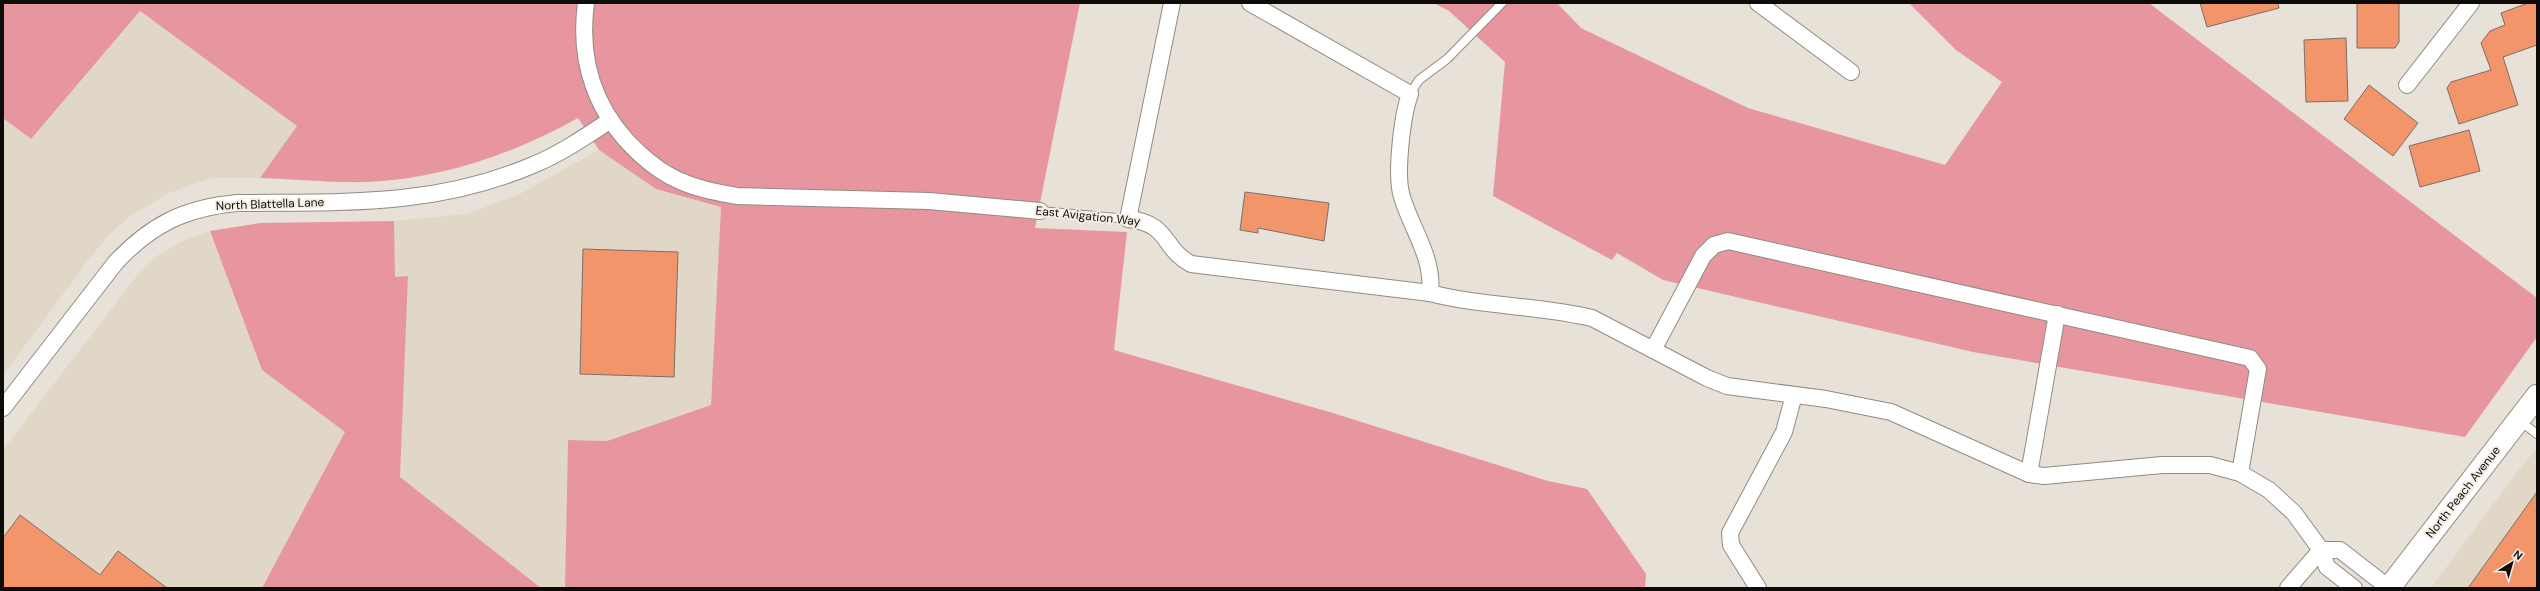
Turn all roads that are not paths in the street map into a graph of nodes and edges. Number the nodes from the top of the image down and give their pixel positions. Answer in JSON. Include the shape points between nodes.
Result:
{"nodes":[{"id":1,"x":586,"y":3,"type":"edge"},
{"id":2,"x":1172,"y":3,"type":"edge"},
{"id":3,"x":1250,"y":3,"type":"edge"},
{"id":4,"x":1502,"y":3,"type":"edge"},
{"id":5,"x":1758,"y":3,"type":"edge"},
{"id":6,"x":2471,"y":3,"type":"edge"},
{"id":7,"x":1851,"y":72,"type":"dead end"},
{"id":8,"x":2407,"y":85,"type":"dead end"},
{"id":9,"x":1410,"y":94,"type":"junction"},
{"id":10,"x":610,"y":121,"type":"junction"},
{"id":11,"x":1040,"y":211,"type":"joint"},
{"id":12,"x":1128,"y":219,"type":"junction"},
{"id":13,"x":1430,"y":293,"type":"junction"},
{"id":14,"x":2057,"y":314,"type":"junction"},
{"id":15,"x":1653,"y":350,"type":"junction"},
{"id":16,"x":1794,"y":395,"type":"junction"},
{"id":17,"x":2537,"y":396,"type":"edge"},
{"id":18,"x":3,"y":408,"type":"edge"},
{"id":19,"x":2519,"y":420,"type":"junction"},
{"id":20,"x":2537,"y":434,"type":"edge"},
{"id":21,"x":2029,"y":474,"type":"junction"},
{"id":22,"x":2240,"y":474,"type":"junction"},
{"id":23,"x":2321,"y":550,"type":"junction"},
{"id":24,"x":1758,"y":588,"type":"edge"},
{"id":25,"x":2288,"y":588,"type":"edge"},
{"id":26,"x":2354,"y":588,"type":"edge"},
{"id":27,"x":2389,"y":588,"type":"edge"}],
"edges":[{"from":1,"to":10,"type":"street","name":"East Avigation Way","via":[[583,26],[584,53],[589,77]]},
{"from":2,"to":12,"type":"street"},
{"from":3,"to":9,"type":"street"},
{"from":4,"to":9,"type":"lane","via":[[1447,59],[1419,80]]},
{"from":5,"to":7,"type":"street"},
{"from":6,"to":8,"type":"street"},
{"from":9,"to":13,"type":"street","via":[[1398,182],[1429,265]]},
{"from":10,"to":11,"type":"street","name":"East Avigation Way","via":[[628,143],[652,165],[676,180],[705,191],[771,197],[929,201]]},
{"from":10,"to":18,"type":"street","name":"North Blattella Lane","via":[[534,165],[451,192],[385,201],[221,204],[170,219],[137,241],[116,262]]},
{"from":11,"to":12,"type":"lane","name":"East Avigation Way"},
{"from":12,"to":13,"type":"street","name":"East Avigation Way","via":[[1145,220],[1161,232],[1180,258],[1191,264]]},
{"from":13,"to":15,"type":"street","name":"East Avigation Way","via":[[1466,302],[1592,318]]},
{"from":14,"to":15,"type":"street","via":[[1728,241],[1714,245],[1703,256]]},
{"from":14,"to":21,"type":"street"},
{"from":14,"to":22,"type":"street","via":[[2250,358],[2258,368]]},
{"from":15,"to":16,"type":"street","name":"East Avigation Way","via":[[1726,386]]},
{"from":16,"to":21,"type":"street","name":"East Avigation Way","via":[[1891,412]]},
{"from":16,"to":24,"type":"street","via":[[1784,432],[1730,533],[1731,544]]},
{"from":17,"to":19,"type":"main road","name":"North Peach Avenue"},
{"from":19,"to":20,"type":"lane"},
{"from":19,"to":27,"type":"main road","name":"North Peach Avenue"},
{"from":21,"to":22,"type":"street","name":"East Avigation Way","via":[[2044,476],[2162,465],[2210,465]]},
{"from":22,"to":23,"type":"street","name":"East Avigation Way","via":[[2269,490],[2294,513]]},
{"from":23,"to":25,"type":"street"},
{"from":23,"to":26,"type":"street","name":"East Avigation Way","via":[[2327,567]]},
{"from":23,"to":27,"type":"street","via":[[2340,550]]}]}
